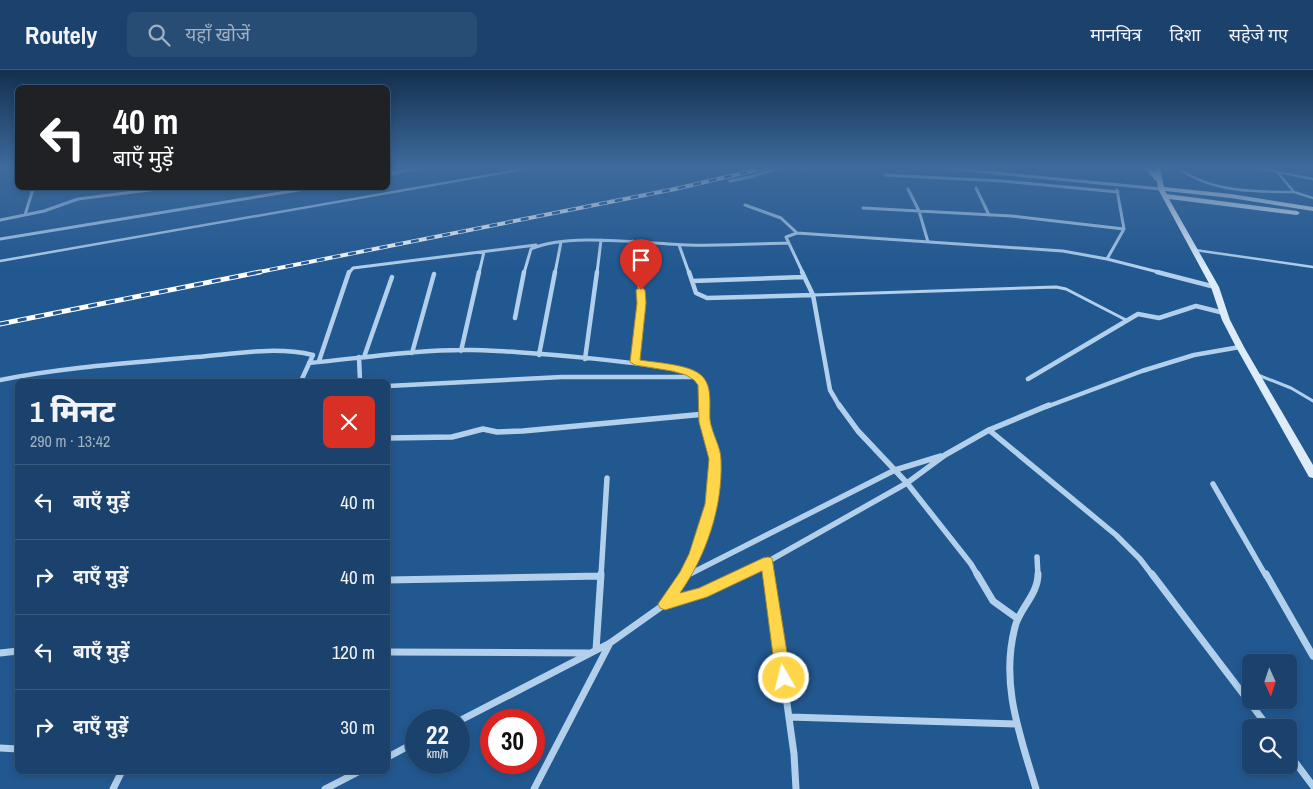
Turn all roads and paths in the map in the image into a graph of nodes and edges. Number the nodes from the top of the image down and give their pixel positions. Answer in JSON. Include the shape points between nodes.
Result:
{"nodes":[{"id":1,"x":29,"y":201,"type":"edge"},
{"id":2,"x":74,"y":201,"type":"edge"},
{"id":3,"x":234,"y":201,"type":"edge"},
{"id":4,"x":345,"y":201,"type":"edge"},
{"id":5,"x":914,"y":201,"type":"edge"},
{"id":6,"x":982,"y":201,"type":"edge"},
{"id":7,"x":1119,"y":201,"type":"edge"},
{"id":8,"x":1168,"y":201,"type":"edge"},
{"id":9,"x":1227,"y":201,"type":"edge"},
{"id":10,"x":1260,"y":201,"type":"edge"},
{"id":11,"x":745,"y":205,"type":"dead end"},
{"id":12,"x":863,"y":208,"type":"dead end"},
{"id":13,"x":1313,"y":209,"type":"edge"},
{"id":14,"x":919,"y":211,"type":"junction"},
{"id":15,"x":989,"y":214,"type":"junction"},
{"id":16,"x":25,"y":215,"type":"junction"},
{"id":17,"x":1313,"y":216,"type":"edge"},
{"id":18,"x":0,"y":220,"type":"edge"},
{"id":19,"x":1124,"y":230,"type":"junction"},
{"id":20,"x":797,"y":234,"type":"junction"},
{"id":21,"x":0,"y":239,"type":"edge"},
{"id":22,"x":601,"y":240,"type":"junction"},
{"id":23,"x":632,"y":241,"type":"junction"},
{"id":24,"x":561,"y":242,"type":"junction"},
{"id":25,"x":928,"y":242,"type":"junction"},
{"id":26,"x":788,"y":243,"type":"junction"},
{"id":27,"x":540,"y":245,"type":"junction"},
{"id":28,"x":679,"y":245,"type":"junction"},
{"id":29,"x":1195,"y":250,"type":"junction"},
{"id":30,"x":484,"y":252,"type":"junction"},
{"id":31,"x":1107,"y":259,"type":"junction"},
{"id":32,"x":0,"y":261,"type":"edge"},
{"id":33,"x":1313,"y":267,"type":"edge"},
{"id":34,"x":434,"y":274,"type":"dead end"},
{"id":35,"x":392,"y":276,"type":"dead end"},
{"id":36,"x":803,"y":277,"type":"junction"},
{"id":37,"x":692,"y":281,"type":"junction"},
{"id":38,"x":1216,"y":287,"type":"junction"},
{"id":39,"x":813,"y":295,"type":"junction"},
{"id":40,"x":1224,"y":313,"type":"junction"},
{"id":41,"x":515,"y":318,"type":"dead end"},
{"id":42,"x":1126,"y":320,"type":"junction"},
{"id":43,"x":1240,"y":347,"type":"junction"},
{"id":44,"x":461,"y":351,"type":"junction"},
{"id":45,"x":412,"y":353,"type":"junction"},
{"id":46,"x":539,"y":355,"type":"junction"},
{"id":47,"x":361,"y":357,"type":"junction"},
{"id":48,"x":586,"y":359,"type":"junction"},
{"id":49,"x":319,"y":362,"type":"junction"},
{"id":50,"x":635,"y":362,"type":"junction"},
{"id":51,"x":310,"y":363,"type":"junction"},
{"id":52,"x":1256,"y":374,"type":"junction"},
{"id":53,"x":698,"y":377,"type":"junction"},
{"id":54,"x":302,"y":379,"type":"edge"},
{"id":55,"x":360,"y":379,"type":"edge"},
{"id":56,"x":1028,"y":379,"type":"dead end"},
{"id":57,"x":0,"y":380,"type":"edge"},
{"id":58,"x":390,"y":386,"type":"edge"},
{"id":59,"x":1313,"y":401,"type":"edge"},
{"id":60,"x":704,"y":414,"type":"junction"},
{"id":61,"x":989,"y":430,"type":"junction"},
{"id":62,"x":390,"y":438,"type":"edge"},
{"id":63,"x":945,"y":455,"type":"junction"},
{"id":64,"x":895,"y":470,"type":"junction"},
{"id":65,"x":1313,"y":474,"type":"edge"},
{"id":66,"x":607,"y":478,"type":"dead end"},
{"id":67,"x":907,"y":483,"type":"junction"},
{"id":68,"x":1213,"y":484,"type":"dead end"},
{"id":69,"x":1037,"y":557,"type":"dead end"},
{"id":70,"x":768,"y":562,"type":"junction"},
{"id":71,"x":601,"y":576,"type":"junction"},
{"id":72,"x":685,"y":576,"type":"junction"},
{"id":73,"x":390,"y":580,"type":"edge"},
{"id":74,"x":665,"y":604,"type":"junction"},
{"id":75,"x":1018,"y":619,"type":"junction"},
{"id":76,"x":610,"y":643,"type":"junction"},
{"id":77,"x":15,"y":651,"type":"edge"},
{"id":78,"x":390,"y":652,"type":"edge"},
{"id":79,"x":593,"y":652,"type":"junction"},
{"id":80,"x":0,"y":653,"type":"edge"},
{"id":81,"x":1313,"y":656,"type":"edge"},
{"id":82,"x":470,"y":715,"type":"edge"},
{"id":83,"x":789,"y":717,"type":"junction"},
{"id":84,"x":1262,"y":719,"type":"edge"},
{"id":85,"x":1016,"y":724,"type":"junction"},
{"id":86,"x":0,"y":748,"type":"edge"},
{"id":87,"x":405,"y":748,"type":"edge"},
{"id":88,"x":15,"y":749,"type":"edge"},
{"id":89,"x":390,"y":756,"type":"edge"},
{"id":90,"x":1297,"y":765,"type":"edge"},
{"id":91,"x":120,"y":774,"type":"edge"},
{"id":92,"x":354,"y":774,"type":"edge"},
{"id":93,"x":1313,"y":786,"type":"edge"},
{"id":94,"x":113,"y":789,"type":"edge"},
{"id":95,"x":325,"y":789,"type":"edge"},
{"id":96,"x":534,"y":789,"type":"edge"},
{"id":97,"x":796,"y":789,"type":"edge"},
{"id":98,"x":1036,"y":789,"type":"edge"}],
"edges":[{"from":1,"to":16,"type":"street"},
{"from":2,"to":16,"type":"street"},
{"from":3,"to":21,"type":"street"},
{"from":4,"to":32,"type":"lane"},
{"from":5,"to":14,"type":"street"},
{"from":6,"to":15,"type":"street"},
{"from":7,"to":19,"type":"street"},
{"from":8,"to":29,"type":"main road"},
{"from":9,"to":17,"type":"main road"},
{"from":10,"to":13,"type":"main road"},
{"from":11,"to":20,"type":"street","via":[[792,224]]},
{"from":12,"to":14,"type":"street"},
{"from":14,"to":15,"type":"street"},
{"from":14,"to":25,"type":"street"},
{"from":15,"to":19,"type":"street"},
{"from":16,"to":18,"type":"street"},
{"from":19,"to":31,"type":"street"},
{"from":20,"to":25,"type":"street"},
{"from":20,"to":26,"type":"street","via":[[786,237]]},
{"from":22,"to":23,"type":"street"},
{"from":22,"to":24,"type":"street"},
{"from":22,"to":48,"type":"street"},
{"from":23,"to":28,"type":"street"},
{"from":23,"to":50,"type":"street","via":[[640,277],[641,303]]},
{"from":24,"to":27,"type":"street"},
{"from":24,"to":46,"type":"street"},
{"from":25,"to":31,"type":"street","via":[[1063,250]]},
{"from":26,"to":28,"type":"street"},
{"from":26,"to":36,"type":"street"},
{"from":27,"to":30,"type":"street"},
{"from":27,"to":41,"type":"street","via":[[531,249],[527,258]]},
{"from":28,"to":37,"type":"street"},
{"from":29,"to":33,"type":"lane"},
{"from":29,"to":38,"type":"main road"},
{"from":30,"to":44,"type":"street"},
{"from":30,"to":49,"type":"street","via":[[350,270]]},
{"from":31,"to":38,"type":"street"},
{"from":34,"to":45,"type":"street"},
{"from":35,"to":47,"type":"street"},
{"from":36,"to":37,"type":"street"},
{"from":36,"to":39,"type":"street"},
{"from":37,"to":39,"type":"street","via":[[696,293],[707,298]]},
{"from":38,"to":40,"type":"main road"},
{"from":39,"to":42,"type":"lane","via":[[1056,287]]},
{"from":39,"to":64,"type":"street","via":[[830,390],[858,431]]},
{"from":40,"to":42,"type":"street","via":[[1196,306],[1159,318],[1138,314]]},
{"from":40,"to":43,"type":"main road"},
{"from":42,"to":56,"type":"street"},
{"from":43,"to":52,"type":"main road"},
{"from":43,"to":61,"type":"street","via":[[1194,355],[1142,372]]},
{"from":44,"to":45,"type":"street"},
{"from":44,"to":46,"type":"street"},
{"from":45,"to":47,"type":"street"},
{"from":46,"to":48,"type":"street"},
{"from":47,"to":49,"type":"street"},
{"from":47,"to":55,"type":"street"},
{"from":48,"to":50,"type":"street"},
{"from":49,"to":51,"type":"street"},
{"from":50,"to":53,"type":"street","via":[[689,372]]},
{"from":51,"to":54,"type":"street"},
{"from":51,"to":57,"type":"street","via":[[313,355],[297,350],[240,353],[40,371]]},
{"from":52,"to":59,"type":"lane"},
{"from":52,"to":65,"type":"main road"},
{"from":53,"to":58,"type":"street","via":[[562,377]]},
{"from":53,"to":60,"type":"street","via":[[703,384]]},
{"from":60,"to":62,"type":"street","via":[[523,431],[478,430],[452,437]]},
{"from":60,"to":72,"type":"street","via":[[715,459],[712,504],[696,554]]},
{"from":61,"to":63,"type":"street"},
{"from":61,"to":84,"type":"street","via":[[1116,535],[1140,559]]},
{"from":63,"to":64,"type":"street"},
{"from":63,"to":67,"type":"street"},
{"from":64,"to":67,"type":"street"},
{"from":64,"to":72,"type":"street"},
{"from":66,"to":71,"type":"street"},
{"from":67,"to":70,"type":"street"},
{"from":67,"to":75,"type":"street","via":[[971,564],[993,601]]},
{"from":68,"to":81,"type":"street"},
{"from":69,"to":75,"type":"street","via":[[1038,578]]},
{"from":70,"to":74,"type":"street","via":[[702,593]]},
{"from":70,"to":83,"type":"street"},
{"from":71,"to":73,"type":"street"},
{"from":71,"to":79,"type":"street"},
{"from":72,"to":74,"type":"street"},
{"from":74,"to":76,"type":"street"},
{"from":75,"to":85,"type":"street","via":[[1010,663]]},
{"from":76,"to":79,"type":"street"},
{"from":76,"to":96,"type":"street"},
{"from":77,"to":80,"type":"street"},
{"from":78,"to":79,"type":"street"},
{"from":79,"to":82,"type":"street"},
{"from":83,"to":85,"type":"street"},
{"from":83,"to":97,"type":"street"},
{"from":85,"to":98,"type":"street"},
{"from":86,"to":88,"type":"street"},
{"from":87,"to":89,"type":"street"},
{"from":90,"to":93,"type":"street"},
{"from":91,"to":94,"type":"street"},
{"from":92,"to":95,"type":"street"}]}
